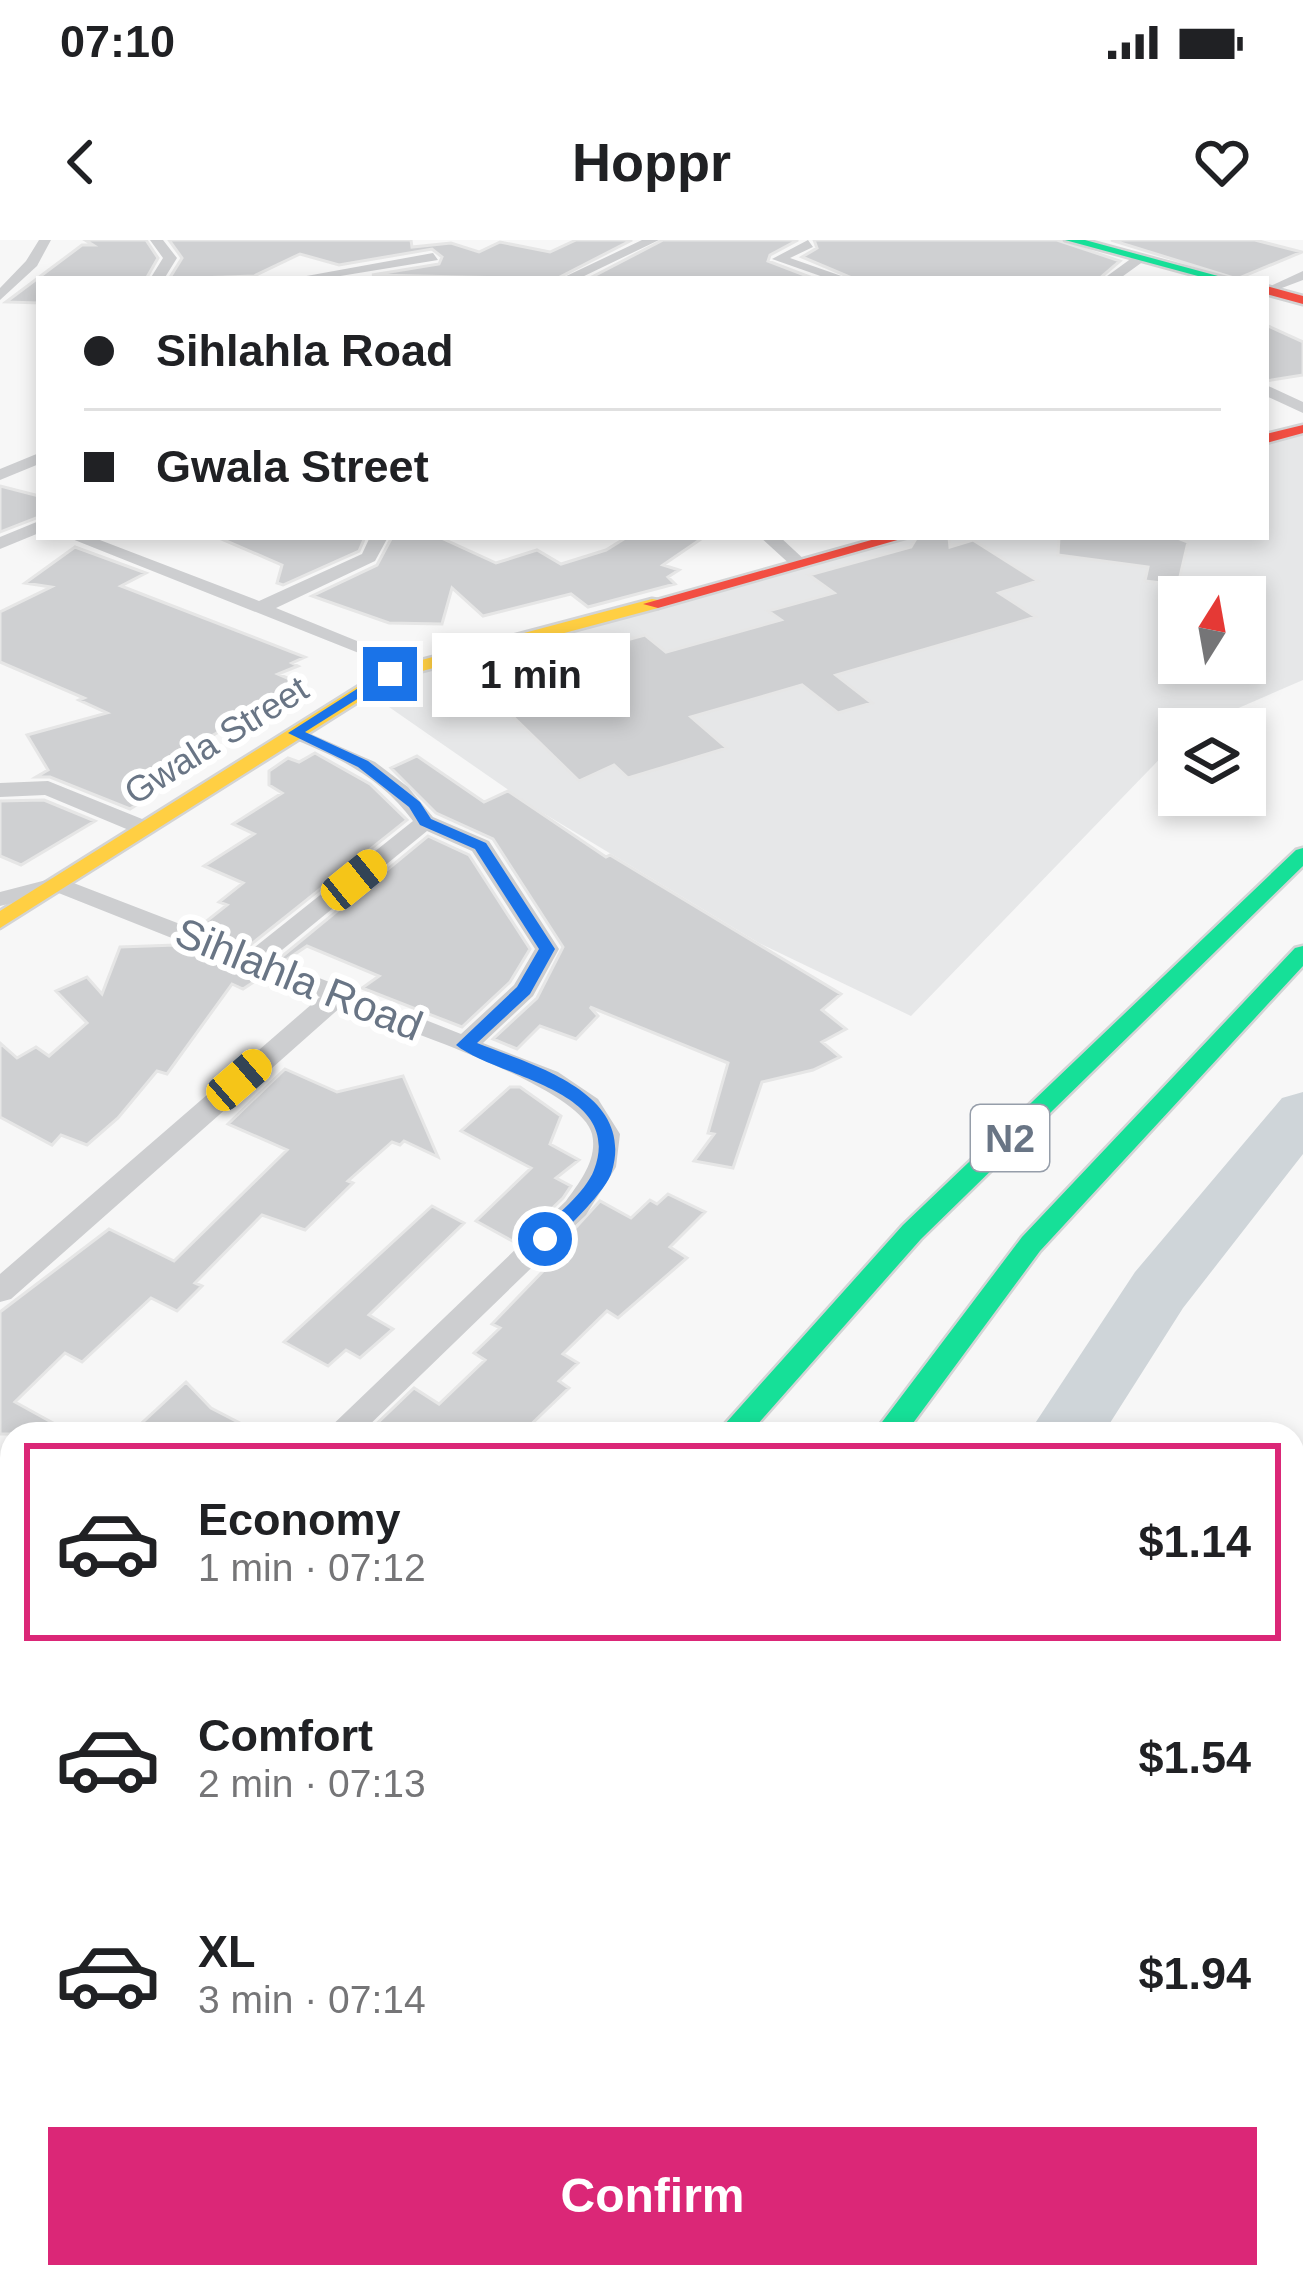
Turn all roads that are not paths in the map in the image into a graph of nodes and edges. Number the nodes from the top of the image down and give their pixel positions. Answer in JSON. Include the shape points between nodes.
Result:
{"nodes":[{"id":1,"x":45,"y":240,"type":"edge"},
{"id":2,"x":653,"y":240,"type":"edge"},
{"id":3,"x":1094,"y":242,"type":"edge"},
{"id":4,"x":157,"y":243,"type":"edge"},
{"id":5,"x":176,"y":243,"type":"edge"},
{"id":6,"x":808,"y":244,"type":"dead end"},
{"id":7,"x":433,"y":257,"type":"dead end"},
{"id":8,"x":1142,"y":258,"type":"junction"},
{"id":9,"x":343,"y":269,"type":"junction"},
{"id":10,"x":1303,"y":275,"type":"edge"},
{"id":11,"x":159,"y":276,"type":"edge"},
{"id":12,"x":312,"y":276,"type":"edge"},
{"id":13,"x":355,"y":276,"type":"edge"},
{"id":14,"x":574,"y":276,"type":"edge"},
{"id":15,"x":833,"y":276,"type":"edge"},
{"id":16,"x":1115,"y":276,"type":"edge"},
{"id":17,"x":1211,"y":276,"type":"edge"},
{"id":18,"x":1269,"y":291,"type":"edge"},
{"id":19,"x":1269,"y":291,"type":"edge"},
{"id":20,"x":0,"y":296,"type":"edge"},
{"id":21,"x":1303,"y":299,"type":"edge"},
{"id":22,"x":1269,"y":391,"type":"edge"},
{"id":23,"x":1303,"y":408,"type":"edge"},
{"id":24,"x":1303,"y":429,"type":"edge"},
{"id":25,"x":1269,"y":438,"type":"edge"},
{"id":26,"x":36,"y":459,"type":"edge"},
{"id":27,"x":0,"y":475,"type":"edge"},
{"id":28,"x":36,"y":527,"type":"edge"},
{"id":29,"x":84,"y":540,"type":"edge"},
{"id":30,"x":378,"y":540,"type":"edge"},
{"id":31,"x":773,"y":540,"type":"edge"},
{"id":32,"x":888,"y":540,"type":"edge"},
{"id":33,"x":0,"y":544,"type":"edge"},
{"id":34,"x":800,"y":563,"type":"junction"},
{"id":35,"x":263,"y":607,"type":"junction"},
{"id":36,"x":411,"y":667,"type":"junction"},
{"id":37,"x":295,"y":733,"type":"junction"},
{"id":38,"x":0,"y":790,"type":"edge"},
{"id":39,"x":425,"y":822,"type":"junction"},
{"id":40,"x":144,"y":828,"type":"junction"},
{"id":41,"x":1303,"y":854,"type":"edge"},
{"id":42,"x":58,"y":884,"type":"junction"},
{"id":43,"x":0,"y":899,"type":"edge"},
{"id":44,"x":0,"y":921,"type":"edge"},
{"id":45,"x":1303,"y":953,"type":"edge"},
{"id":46,"x":254,"y":960,"type":"junction"},
{"id":47,"x":337,"y":996,"type":"junction"},
{"id":48,"x":465,"y":1045,"type":"junction"},
{"id":49,"x":0,"y":1291,"type":"edge"},
{"id":50,"x":352,"y":1422,"type":"edge"},
{"id":51,"x":741,"y":1422,"type":"edge"},
{"id":52,"x":897,"y":1422,"type":"edge"}],
"edges":[{"from":1,"to":20,"type":"street"},
{"from":2,"to":14,"type":"street"},
{"from":3,"to":8,"type":"main road"},
{"from":4,"to":5,"type":"street"},
{"from":4,"to":11,"type":"street","via":[[170,258]]},
{"from":6,"to":15,"type":"street","via":[[779,259]]},
{"from":7,"to":9,"type":"street"},
{"from":8,"to":16,"type":"street"},
{"from":8,"to":17,"type":"main road"},
{"from":9,"to":12,"type":"street"},
{"from":9,"to":13,"type":"street"},
{"from":10,"to":18,"type":"street"},
{"from":19,"to":21,"type":"main road"},
{"from":22,"to":23,"type":"street"},
{"from":24,"to":25,"type":"main road"},
{"from":26,"to":27,"type":"street"},
{"from":28,"to":33,"type":"street"},
{"from":29,"to":35,"type":"street"},
{"from":30,"to":35,"type":"street","via":[[369,557]]},
{"from":31,"to":34,"type":"street"},
{"from":32,"to":34,"type":"main road","name":"Gwala Street"},
{"from":34,"to":36,"type":"main road","name":"Gwala Street"},
{"from":35,"to":36,"type":"street"},
{"from":36,"to":37,"type":"main road","name":"Gwala Street"},
{"from":37,"to":39,"type":"street","via":[[363,764]]},
{"from":37,"to":40,"type":"main road","name":"Gwala Street"},
{"from":38,"to":40,"type":"street","via":[[48,788]]},
{"from":39,"to":46,"type":"street"},
{"from":39,"to":48,"type":"street","via":[[481,846],[547,949],[524,990]]},
{"from":40,"to":42,"type":"main road","name":"Gwala Street"},
{"from":41,"to":51,"type":"main road","number":"N2","via":[[912,1232]]},
{"from":42,"to":43,"type":"street"},
{"from":42,"to":44,"type":"main road","name":"Gwala Street"},
{"from":42,"to":46,"type":"street","name":"Sihlahla Road"},
{"from":45,"to":52,"type":"main road","number":"N2","via":[[1030,1244]]},
{"from":46,"to":47,"type":"street","name":"Sihlahla Road"},
{"from":47,"to":48,"type":"street","name":"Sihlahla Road"},
{"from":47,"to":49,"type":"street"},
{"from":48,"to":50,"type":"street","name":"Sihlahla Road","via":[[548,1078],[601,1116],[603,1174]]}]}
